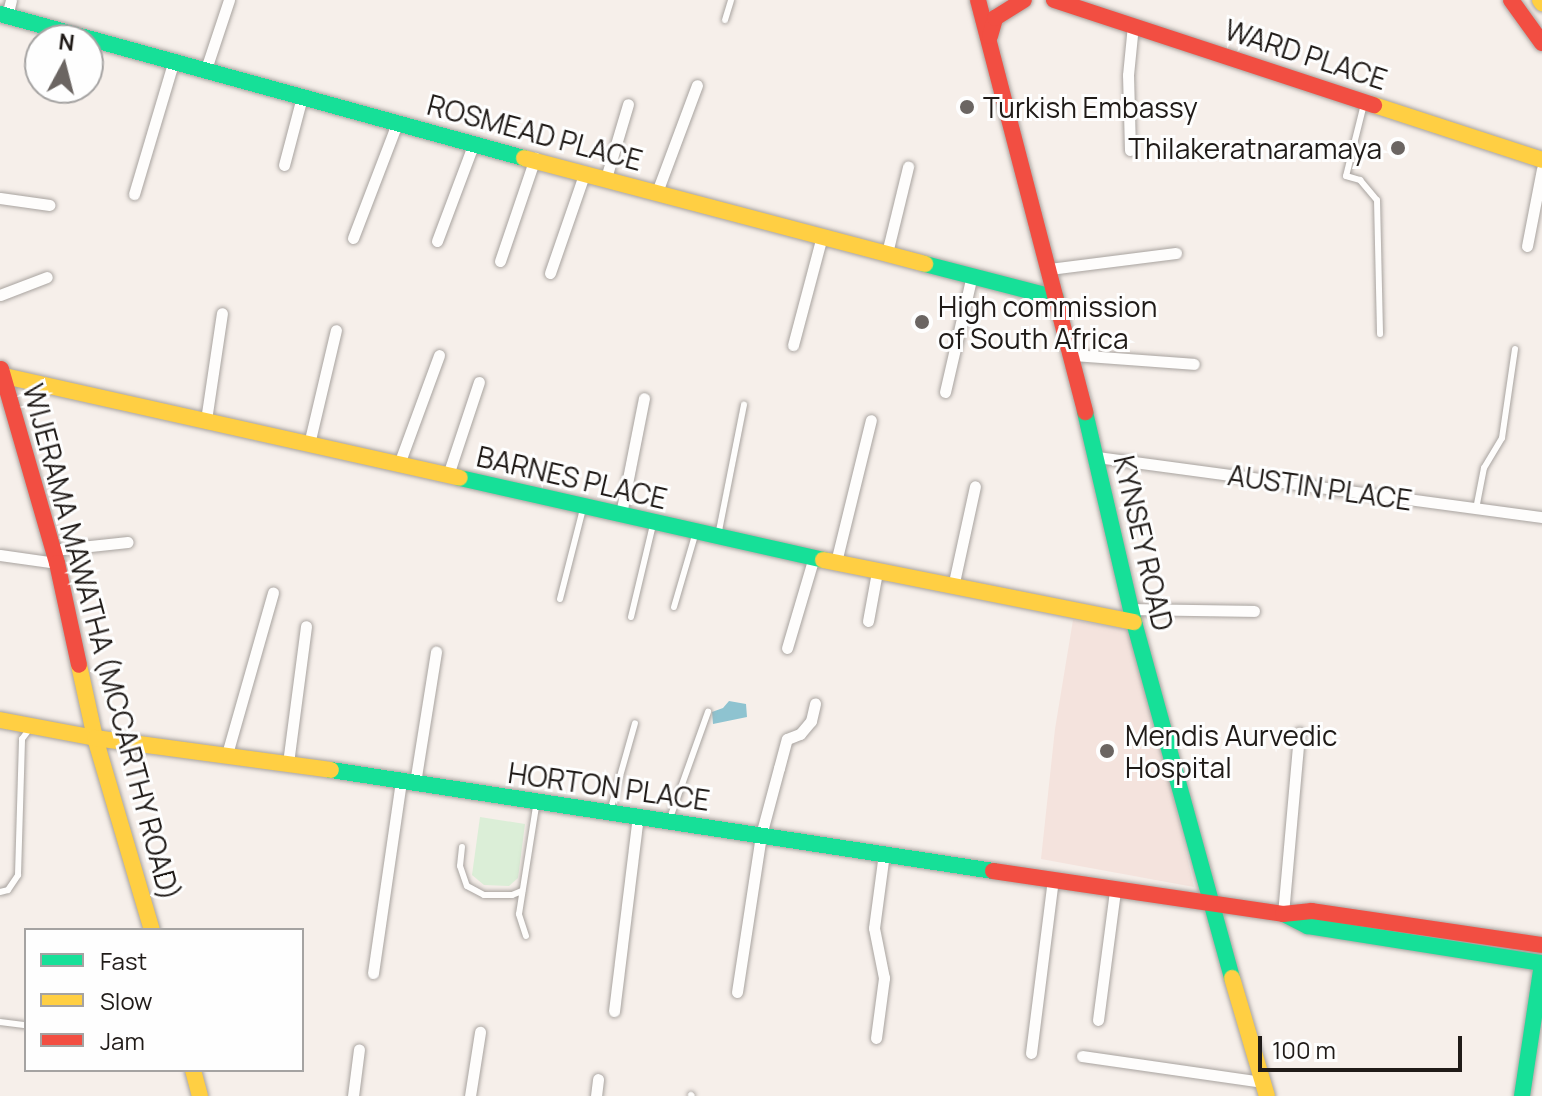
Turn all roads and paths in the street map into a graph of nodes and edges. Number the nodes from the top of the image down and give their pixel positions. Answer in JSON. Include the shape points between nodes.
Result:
{"nodes":[{"id":1,"x":229,"y":0,"type":"edge"},
{"id":2,"x":731,"y":0,"type":"edge"},
{"id":3,"x":978,"y":0,"type":"edge"},
{"id":4,"x":1024,"y":0,"type":"edge"},
{"id":5,"x":1054,"y":0,"type":"edge"},
{"id":6,"x":1511,"y":0,"type":"edge"},
{"id":7,"x":1081,"y":4,"type":"edge"},
{"id":8,"x":6,"y":10,"type":"edge"},
{"id":9,"x":725,"y":20,"type":"dead end"},
{"id":10,"x":1133,"y":25,"type":"junction"},
{"id":11,"x":990,"y":36,"type":"junction"},
{"id":12,"x":1542,"y":43,"type":"edge"},
{"id":13,"x":174,"y":60,"type":"junction"},
{"id":14,"x":206,"y":69,"type":"junction"},
{"id":15,"x":697,"y":85,"type":"dead end"},
{"id":16,"x":302,"y":97,"type":"junction"},
{"id":17,"x":1365,"y":101,"type":"junction"},
{"id":18,"x":628,"y":104,"type":"dead end"},
{"id":19,"x":398,"y":121,"type":"junction"},
{"id":20,"x":473,"y":145,"type":"junction"},
{"id":21,"x":1130,"y":150,"type":"dead end"},
{"id":22,"x":535,"y":158,"type":"junction"},
{"id":23,"x":1542,"y":160,"type":"edge"},
{"id":24,"x":284,"y":165,"type":"dead end"},
{"id":25,"x":908,"y":167,"type":"dead end"},
{"id":26,"x":1542,"y":169,"type":"edge"},
{"id":27,"x":585,"y":172,"type":"junction"},
{"id":28,"x":606,"y":178,"type":"junction"},
{"id":29,"x":657,"y":192,"type":"junction"},
{"id":30,"x":134,"y":194,"type":"dead end"},
{"id":31,"x":0,"y":198,"type":"edge"},
{"id":32,"x":50,"y":205,"type":"dead end"},
{"id":33,"x":822,"y":236,"type":"junction"},
{"id":34,"x":353,"y":238,"type":"dead end"},
{"id":35,"x":437,"y":241,"type":"dead end"},
{"id":36,"x":1527,"y":246,"type":"dead end"},
{"id":37,"x":887,"y":253,"type":"junction"},
{"id":38,"x":1176,"y":253,"type":"dead end"},
{"id":39,"x":500,"y":261,"type":"dead end"},
{"id":40,"x":1049,"y":269,"type":"junction"},
{"id":41,"x":550,"y":273,"type":"dead end"},
{"id":42,"x":972,"y":275,"type":"junction"},
{"id":43,"x":47,"y":277,"type":"dead end"},
{"id":44,"x":0,"y":295,"type":"edge"},
{"id":45,"x":1056,"y":298,"type":"junction"},
{"id":46,"x":222,"y":313,"type":"dead end"},
{"id":47,"x":336,"y":330,"type":"dead end"},
{"id":48,"x":1380,"y":334,"type":"dead end"},
{"id":49,"x":793,"y":345,"type":"dead end"},
{"id":50,"x":1515,"y":349,"type":"dead end"},
{"id":51,"x":439,"y":355,"type":"dead end"},
{"id":52,"x":1072,"y":355,"type":"junction"},
{"id":53,"x":1194,"y":364,"type":"dead end"},
{"id":54,"x":2,"y":373,"type":"edge"},
{"id":55,"x":479,"y":382,"type":"dead end"},
{"id":56,"x":945,"y":392,"type":"dead end"},
{"id":57,"x":644,"y":398,"type":"dead end"},
{"id":58,"x":744,"y":405,"type":"dead end"},
{"id":59,"x":206,"y":420,"type":"junction"},
{"id":60,"x":871,"y":420,"type":"dead end"},
{"id":61,"x":309,"y":444,"type":"junction"},
{"id":62,"x":1097,"y":457,"type":"junction"},
{"id":63,"x":399,"y":464,"type":"junction"},
{"id":64,"x":448,"y":475,"type":"junction"},
{"id":65,"x":975,"y":486,"type":"dead end"},
{"id":66,"x":584,"y":506,"type":"junction"},
{"id":67,"x":1476,"y":509,"type":"junction"},
{"id":68,"x":621,"y":514,"type":"junction"},
{"id":69,"x":1542,"y":517,"type":"edge"},
{"id":70,"x":653,"y":521,"type":"junction"},
{"id":71,"x":696,"y":531,"type":"junction"},
{"id":72,"x":718,"y":536,"type":"junction"},
{"id":73,"x":128,"y":542,"type":"dead end"},
{"id":74,"x":0,"y":555,"type":"edge"},
{"id":75,"x":55,"y":556,"type":"junction"},
{"id":76,"x":814,"y":557,"type":"junction"},
{"id":77,"x":836,"y":562,"type":"junction"},
{"id":78,"x":877,"y":572,"type":"junction"},
{"id":79,"x":953,"y":587,"type":"junction"},
{"id":80,"x":273,"y":592,"type":"dead end"},
{"id":81,"x":560,"y":599,"type":"dead end"},
{"id":82,"x":674,"y":607,"type":"dead end"},
{"id":83,"x":1254,"y":611,"type":"dead end"},
{"id":84,"x":1133,"y":616,"type":"junction"},
{"id":85,"x":631,"y":617,"type":"dead end"},
{"id":86,"x":868,"y":621,"type":"dead end"},
{"id":87,"x":306,"y":626,"type":"dead end"},
{"id":88,"x":787,"y":648,"type":"dead end"},
{"id":89,"x":436,"y":652,"type":"dead end"},
{"id":90,"x":815,"y":703,"type":"dead end"},
{"id":91,"x":708,"y":712,"type":"dead end"},
{"id":92,"x":0,"y":720,"type":"edge"},
{"id":93,"x":635,"y":723,"type":"dead end"},
{"id":94,"x":31,"y":725,"type":"junction"},
{"id":95,"x":1299,"y":733,"type":"dead end"},
{"id":96,"x":95,"y":738,"type":"junction"},
{"id":97,"x":227,"y":754,"type":"junction"},
{"id":98,"x":288,"y":763,"type":"junction"},
{"id":99,"x":408,"y":782,"type":"junction"},
{"id":100,"x":536,"y":802,"type":"junction"},
{"id":101,"x":610,"y":812,"type":"junction"},
{"id":102,"x":638,"y":816,"type":"junction"},
{"id":103,"x":669,"y":821,"type":"junction"},
{"id":104,"x":761,"y":835,"type":"junction"},
{"id":105,"x":462,"y":847,"type":"dead end"},
{"id":106,"x":884,"y":853,"type":"junction"},
{"id":107,"x":1053,"y":879,"type":"junction"},
{"id":108,"x":1115,"y":890,"type":"junction"},
{"id":109,"x":522,"y":891,"type":"junction"},
{"id":110,"x":0,"y":892,"type":"edge"},
{"id":111,"x":1210,"y":904,"type":"junction"},
{"id":112,"x":1283,"y":914,"type":"junction"},
{"id":113,"x":151,"y":928,"type":"edge"},
{"id":114,"x":526,"y":936,"type":"dead end"},
{"id":115,"x":1542,"y":945,"type":"edge"},
{"id":116,"x":1542,"y":963,"type":"edge"},
{"id":117,"x":373,"y":973,"type":"dead end"},
{"id":118,"x":737,"y":992,"type":"dead end"},
{"id":119,"x":614,"y":1011,"type":"dead end"},
{"id":120,"x":1098,"y":1020,"type":"dead end"},
{"id":121,"x":0,"y":1022,"type":"edge"},
{"id":122,"x":24,"y":1025,"type":"edge"},
{"id":123,"x":480,"y":1032,"type":"dead end"},
{"id":124,"x":876,"y":1038,"type":"dead end"},
{"id":125,"x":359,"y":1049,"type":"dead end"},
{"id":126,"x":1031,"y":1053,"type":"dead end"},
{"id":127,"x":1082,"y":1056,"type":"dead end"},
{"id":128,"x":194,"y":1072,"type":"edge"},
{"id":129,"x":598,"y":1079,"type":"dead end"},
{"id":130,"x":1265,"y":1089,"type":"edge"},
{"id":131,"x":200,"y":1096,"type":"edge"},
{"id":132,"x":353,"y":1096,"type":"edge"},
{"id":133,"x":470,"y":1096,"type":"edge"},
{"id":134,"x":596,"y":1096,"type":"edge"},
{"id":135,"x":1522,"y":1096,"type":"edge"}],
"edges":[{"from":1,"to":14,"type":"street"},
{"from":2,"to":9,"type":"lane"},
{"from":3,"to":11,"type":"main road","name":"KYNSEY ROAD"},
{"from":4,"to":11,"type":"main road","via":[[995,18]]},
{"from":5,"to":7,"type":"main road","name":"WARD PLACE"},
{"from":6,"to":12,"type":"main road"},
{"from":7,"to":10,"type":"main road","name":"WARD PLACE"},
{"from":8,"to":13,"type":"main road","name":"ROSMEAD PLACE"},
{"from":10,"to":17,"type":"main road","name":"WARD PLACE"},
{"from":10,"to":21,"type":"street"},
{"from":11,"to":40,"type":"main road","name":"KYNSEY ROAD"},
{"from":13,"to":14,"type":"main road","name":"ROSMEAD PLACE"},
{"from":13,"to":30,"type":"street"},
{"from":14,"to":16,"type":"main road","name":"ROSMEAD PLACE"},
{"from":15,"to":29,"type":"street"},
{"from":16,"to":19,"type":"main road","name":"ROSMEAD PLACE"},
{"from":16,"to":24,"type":"street"},
{"from":17,"to":23,"type":"main road","name":"WARD PLACE"},
{"from":17,"to":48,"type":"lane","via":[[1346,176],[1360,180],[1377,200]]},
{"from":18,"to":28,"type":"street"},
{"from":19,"to":20,"type":"main road","name":"ROSMEAD PLACE"},
{"from":19,"to":34,"type":"street"},
{"from":20,"to":22,"type":"main road","name":"ROSMEAD PLACE"},
{"from":20,"to":35,"type":"street"},
{"from":22,"to":27,"type":"main road","name":"ROSMEAD PLACE"},
{"from":22,"to":39,"type":"street"},
{"from":25,"to":37,"type":"street"},
{"from":26,"to":36,"type":"street"},
{"from":27,"to":28,"type":"main road","name":"ROSMEAD PLACE"},
{"from":27,"to":41,"type":"street"},
{"from":28,"to":29,"type":"main road","name":"ROSMEAD PLACE"},
{"from":29,"to":33,"type":"main road","name":"ROSMEAD PLACE"},
{"from":31,"to":32,"type":"street"},
{"from":33,"to":37,"type":"main road","name":"ROSMEAD PLACE"},
{"from":33,"to":49,"type":"street"},
{"from":37,"to":42,"type":"main road","name":"ROSMEAD PLACE"},
{"from":38,"to":40,"type":"street"},
{"from":40,"to":45,"type":"main road","name":"KYNSEY ROAD"},
{"from":42,"to":45,"type":"main road","name":"ROSMEAD PLACE"},
{"from":42,"to":56,"type":"street"},
{"from":43,"to":44,"type":"street"},
{"from":45,"to":52,"type":"main road","name":"KYNSEY ROAD"},
{"from":46,"to":59,"type":"street"},
{"from":47,"to":61,"type":"street"},
{"from":50,"to":67,"type":"lane","via":[[1502,438],[1484,468]]},
{"from":51,"to":63,"type":"street"},
{"from":52,"to":53,"type":"street"},
{"from":52,"to":62,"type":"main road","name":"KYNSEY ROAD"},
{"from":54,"to":59,"type":"main road","name":"BARNES PLACE"},
{"from":54,"to":75,"type":"main road","name":"WIJERAMA MAWATHA (MCCARTHY ROAD)"},
{"from":55,"to":64,"type":"street"},
{"from":57,"to":68,"type":"street"},
{"from":58,"to":72,"type":"lane"},
{"from":59,"to":61,"type":"main road","name":"BARNES PLACE"},
{"from":60,"to":77,"type":"street"},
{"from":61,"to":63,"type":"main road","name":"BARNES PLACE"},
{"from":62,"to":67,"type":"street","name":"AUSTIN PLACE"},
{"from":62,"to":84,"type":"main road","name":"KYNSEY ROAD"},
{"from":63,"to":64,"type":"main road","name":"BARNES PLACE"},
{"from":64,"to":66,"type":"main road","name":"BARNES PLACE"},
{"from":65,"to":79,"type":"street"},
{"from":66,"to":68,"type":"main road","name":"BARNES PLACE"},
{"from":66,"to":81,"type":"lane"},
{"from":67,"to":69,"type":"street","name":"AUSTIN PLACE"},
{"from":68,"to":70,"type":"main road","name":"BARNES PLACE"},
{"from":70,"to":71,"type":"main road","name":"BARNES PLACE"},
{"from":70,"to":85,"type":"lane"},
{"from":71,"to":72,"type":"main road","name":"BARNES PLACE"},
{"from":71,"to":82,"type":"lane"},
{"from":72,"to":76,"type":"main road","name":"BARNES PLACE"},
{"from":73,"to":75,"type":"street"},
{"from":74,"to":75,"type":"street"},
{"from":75,"to":96,"type":"main road","name":"WIJERAMA MAWATHA (MCCARTHY ROAD)"},
{"from":76,"to":77,"type":"main road","name":"BARNES PLACE"},
{"from":76,"to":88,"type":"street"},
{"from":77,"to":78,"type":"main road","name":"BARNES PLACE"},
{"from":78,"to":79,"type":"main road","name":"BARNES PLACE"},
{"from":78,"to":86,"type":"street"},
{"from":79,"to":84,"type":"main road","name":"BARNES PLACE"},
{"from":80,"to":97,"type":"street"},
{"from":83,"to":84,"type":"street"},
{"from":84,"to":111,"type":"main road","name":"KYNSEY ROAD"},
{"from":87,"to":98,"type":"street"},
{"from":89,"to":99,"type":"street"},
{"from":90,"to":104,"type":"street","via":[[811,721],[787,739]]},
{"from":91,"to":103,"type":"lane"},
{"from":92,"to":94,"type":"main road","name":"HORTON PLACE"},
{"from":93,"to":101,"type":"lane"},
{"from":94,"to":96,"type":"main road","name":"HORTON PLACE"},
{"from":94,"to":110,"type":"lane","via":[[22,739],[18,875],[8,890]]},
{"from":95,"to":112,"type":"street"},
{"from":96,"to":97,"type":"main road","name":"HORTON PLACE"},
{"from":96,"to":113,"type":"main road","name":"WIJERAMA MAWATHA (MCCARTHY ROAD)"},
{"from":97,"to":98,"type":"main road","name":"HORTON PLACE"},
{"from":98,"to":99,"type":"main road","name":"HORTON PLACE"},
{"from":99,"to":100,"type":"main road","name":"HORTON PLACE"},
{"from":99,"to":117,"type":"street"},
{"from":100,"to":101,"type":"main road","name":"HORTON PLACE"},
{"from":100,"to":109,"type":"lane"},
{"from":101,"to":102,"type":"main road","name":"HORTON PLACE"},
{"from":102,"to":103,"type":"main road","name":"HORTON PLACE"},
{"from":102,"to":119,"type":"street"},
{"from":103,"to":104,"type":"main road","name":"HORTON PLACE"},
{"from":104,"to":106,"type":"main road","name":"HORTON PLACE"},
{"from":104,"to":118,"type":"street"},
{"from":105,"to":109,"type":"lane","via":[[460,866],[467,886],[484,895]]},
{"from":106,"to":107,"type":"main road","name":"HORTON PLACE"},
{"from":106,"to":124,"type":"street","via":[[874,928],[884,978]]},
{"from":107,"to":108,"type":"main road","name":"HORTON PLACE"},
{"from":107,"to":126,"type":"street"},
{"from":108,"to":111,"type":"main road","name":"HORTON PLACE"},
{"from":108,"to":120,"type":"street"},
{"from":109,"to":114,"type":"lane","via":[[519,914]]},
{"from":111,"to":112,"type":"main road","name":"HORTON PLACE"},
{"from":111,"to":130,"type":"main road","name":"KYNSEY ROAD"},
{"from":112,"to":115,"type":"main road","via":[[1312,911]]},
{"from":112,"to":116,"type":"main road","via":[[1308,926]]},
{"from":116,"to":135,"type":"main road"},
{"from":121,"to":122,"type":"lane"},
{"from":123,"to":133,"type":"street"},
{"from":125,"to":132,"type":"street"},
{"from":127,"to":130,"type":"street"},
{"from":128,"to":131,"type":"main road"},
{"from":129,"to":134,"type":"street"}]}
